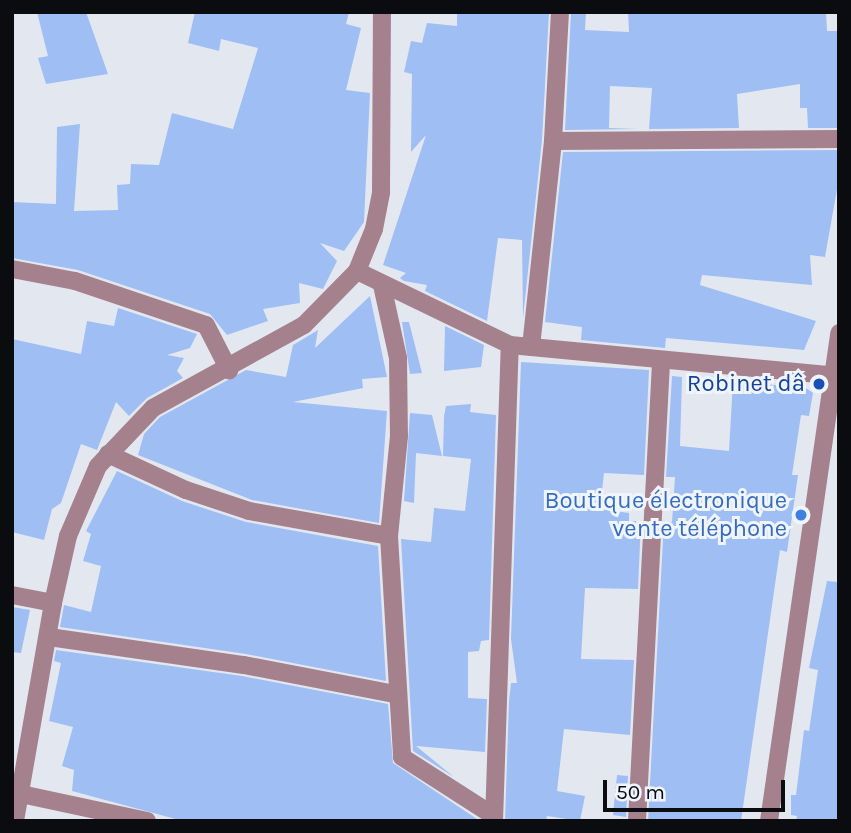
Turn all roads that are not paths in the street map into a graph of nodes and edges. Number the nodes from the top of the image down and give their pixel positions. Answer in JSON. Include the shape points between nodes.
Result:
{"nodes":[{"id":1,"x":382,"y":12,"type":"edge"},
{"id":2,"x":560,"y":12,"type":"edge"},
{"id":3,"x":839,"y":139,"type":"edge"},
{"id":4,"x":553,"y":141,"type":"junction"},
{"id":5,"x":12,"y":269,"type":"edge"},
{"id":6,"x":357,"y":271,"type":"junction"},
{"id":7,"x":382,"y":285,"type":"junction"},
{"id":8,"x":839,"y":333,"type":"edge"},
{"id":9,"x":510,"y":345,"type":"junction"},
{"id":10,"x":531,"y":347,"type":"junction"},
{"id":11,"x":661,"y":361,"type":"junction"},
{"id":12,"x":229,"y":370,"type":"junction"},
{"id":13,"x":836,"y":376,"type":"edge"},
{"id":14,"x":108,"y":454,"type":"junction"},
{"id":15,"x":389,"y":536,"type":"junction"},
{"id":16,"x":12,"y":595,"type":"edge"},
{"id":17,"x":53,"y":603,"type":"junction"},
{"id":18,"x":49,"y":637,"type":"junction"},
{"id":19,"x":395,"y":694,"type":"junction"},
{"id":20,"x":21,"y":794,"type":"junction"},
{"id":21,"x":494,"y":818,"type":"edge"},
{"id":22,"x":15,"y":821,"type":"edge"},
{"id":23,"x":147,"y":821,"type":"edge"},
{"id":24,"x":637,"y":821,"type":"edge"},
{"id":25,"x":769,"y":821,"type":"edge"}],
"edges":[{"from":1,"to":6,"type":"street","via":[[382,191],[374,229]]},
{"from":2,"to":4,"type":"street"},
{"from":3,"to":4,"type":"street"},
{"from":4,"to":10,"type":"street"},
{"from":5,"to":12,"type":"street","via":[[75,281],[206,325]]},
{"from":6,"to":7,"type":"street"},
{"from":6,"to":12,"type":"street","via":[[304,325]]},
{"from":7,"to":9,"type":"street"},
{"from":7,"to":15,"type":"street","via":[[398,358],[399,436]]},
{"from":8,"to":13,"type":"street"},
{"from":9,"to":10,"type":"street"},
{"from":9,"to":21,"type":"street"},
{"from":10,"to":11,"type":"street"},
{"from":11,"to":13,"type":"street"},
{"from":11,"to":24,"type":"street"},
{"from":12,"to":14,"type":"street","via":[[153,408]]},
{"from":13,"to":25,"type":"street"},
{"from":14,"to":15,"type":"street","via":[[249,511]]},
{"from":14,"to":17,"type":"street","via":[[68,536]]},
{"from":15,"to":19,"type":"street"},
{"from":16,"to":17,"type":"street"},
{"from":17,"to":18,"type":"street"},
{"from":18,"to":19,"type":"street","via":[[244,665]]},
{"from":18,"to":20,"type":"street"},
{"from":19,"to":21,"type":"street","via":[[402,757]]},
{"from":20,"to":22,"type":"street"},
{"from":20,"to":23,"type":"street"}]}
